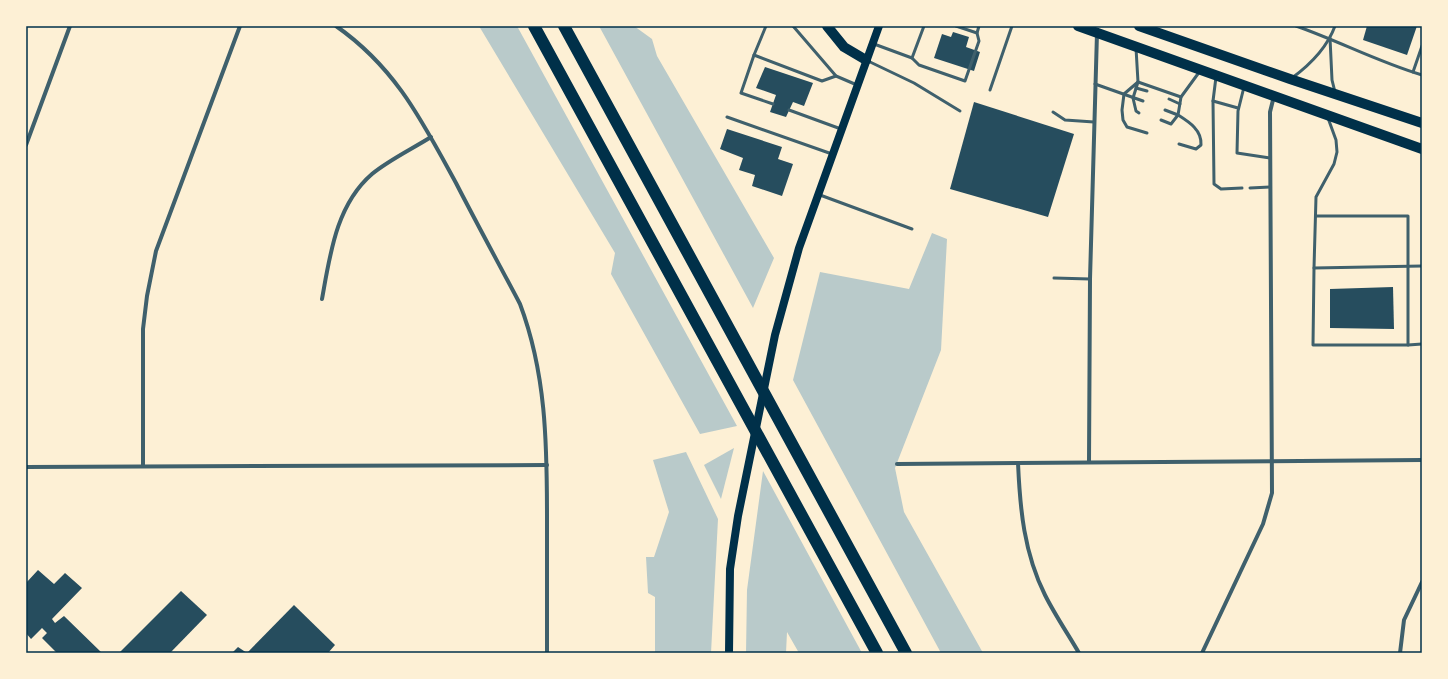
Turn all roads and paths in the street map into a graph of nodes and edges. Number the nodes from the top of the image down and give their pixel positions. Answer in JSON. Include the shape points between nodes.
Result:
{"nodes":[{"id":1,"x":70,"y":26,"type":"edge"},
{"id":2,"x":240,"y":26,"type":"edge"},
{"id":3,"x":336,"y":26,"type":"edge"},
{"id":4,"x":534,"y":26,"type":"edge"},
{"id":5,"x":564,"y":26,"type":"edge"},
{"id":6,"x":766,"y":26,"type":"edge"},
{"id":7,"x":793,"y":26,"type":"edge"},
{"id":8,"x":827,"y":26,"type":"edge"},
{"id":9,"x":879,"y":26,"type":"edge"},
{"id":10,"x":924,"y":26,"type":"edge"},
{"id":11,"x":956,"y":26,"type":"edge"},
{"id":12,"x":979,"y":26,"type":"edge"},
{"id":13,"x":1012,"y":26,"type":"edge"},
{"id":14,"x":1078,"y":26,"type":"edge"},
{"id":15,"x":1139,"y":26,"type":"edge"},
{"id":16,"x":1296,"y":26,"type":"edge"},
{"id":17,"x":1335,"y":26,"type":"edge"},
{"id":18,"x":977,"y":33,"type":"junction"},
{"id":19,"x":1097,"y":33,"type":"junction"},
{"id":20,"x":1330,"y":38,"type":"junction"},
{"id":21,"x":872,"y":43,"type":"junction"},
{"id":22,"x":1136,"y":46,"type":"junction"},
{"id":23,"x":1422,"y":46,"type":"edge"},
{"id":24,"x":754,"y":55,"type":"junction"},
{"id":25,"x":912,"y":58,"type":"junction"},
{"id":26,"x":866,"y":60,"type":"junction"},
{"id":27,"x":1201,"y":70,"type":"junction"},
{"id":28,"x":1412,"y":72,"type":"junction"},
{"id":29,"x":1216,"y":75,"type":"junction"},
{"id":30,"x":1422,"y":75,"type":"edge"},
{"id":31,"x":836,"y":76,"type":"junction"},
{"id":32,"x":1290,"y":79,"type":"junction"},
{"id":33,"x":1138,"y":82,"type":"junction"},
{"id":34,"x":1095,"y":84,"type":"junction"},
{"id":35,"x":857,"y":85,"type":"junction"},
{"id":36,"x":1245,"y":85,"type":"junction"},
{"id":37,"x":1136,"y":88,"type":"junction"},
{"id":38,"x":990,"y":90,"type":"dead end"},
{"id":39,"x":1147,"y":91,"type":"dead end"},
{"id":40,"x":1124,"y":94,"type":"junction"},
{"id":41,"x":1336,"y":95,"type":"junction"},
{"id":42,"x":1274,"y":96,"type":"junction"},
{"id":43,"x":1181,"y":97,"type":"junction"},
{"id":44,"x":1133,"y":98,"type":"junction"},
{"id":45,"x":1169,"y":99,"type":"dead end"},
{"id":46,"x":1143,"y":101,"type":"dead end"},
{"id":47,"x":1213,"y":101,"type":"junction"},
{"id":48,"x":773,"y":104,"type":"dead end"},
{"id":49,"x":1180,"y":104,"type":"junction"},
{"id":50,"x":1238,"y":108,"type":"junction"},
{"id":51,"x":789,"y":110,"type":"dead end"},
{"id":52,"x":1165,"y":110,"type":"dead end"},
{"id":53,"x":960,"y":111,"type":"dead end"},
{"id":54,"x":1053,"y":112,"type":"dead end"},
{"id":55,"x":1140,"y":113,"type":"dead end"},
{"id":56,"x":1178,"y":115,"type":"junction"},
{"id":57,"x":1327,"y":115,"type":"junction"},
{"id":58,"x":727,"y":116,"type":"dead end"},
{"id":59,"x":1161,"y":120,"type":"dead end"},
{"id":60,"x":1094,"y":122,"type":"junction"},
{"id":61,"x":1422,"y":123,"type":"edge"},
{"id":62,"x":841,"y":129,"type":"junction"},
{"id":63,"x":1147,"y":133,"type":"dead end"},
{"id":64,"x":431,"y":137,"type":"junction"},
{"id":65,"x":1179,"y":144,"type":"dead end"},
{"id":66,"x":26,"y":145,"type":"edge"},
{"id":67,"x":1422,"y":149,"type":"edge"},
{"id":68,"x":832,"y":154,"type":"junction"},
{"id":69,"x":1270,"y":158,"type":"junction"},
{"id":70,"x":1270,"y":187,"type":"junction"},
{"id":71,"x":1242,"y":188,"type":"dead end"},
{"id":72,"x":1250,"y":188,"type":"dead end"},
{"id":73,"x":818,"y":194,"type":"junction"},
{"id":74,"x":1316,"y":216,"type":"junction"},
{"id":75,"x":912,"y":229,"type":"dead end"},
{"id":76,"x":1408,"y":266,"type":"junction"},
{"id":77,"x":1422,"y":266,"type":"edge"},
{"id":78,"x":1314,"y":268,"type":"junction"},
{"id":79,"x":1054,"y":278,"type":"dead end"},
{"id":80,"x":1090,"y":279,"type":"junction"},
{"id":81,"x":322,"y":299,"type":"dead end"},
{"id":82,"x":1422,"y":344,"type":"edge"},
{"id":83,"x":1408,"y":345,"type":"junction"},
{"id":84,"x":1422,"y":460,"type":"edge"},
{"id":85,"x":1089,"y":462,"type":"junction"},
{"id":86,"x":1273,"y":462,"type":"junction"},
{"id":87,"x":1018,"y":463,"type":"junction"},
{"id":88,"x":897,"y":464,"type":"dead end"},
{"id":89,"x":547,"y":465,"type":"junction"},
{"id":90,"x":26,"y":466,"type":"edge"},
{"id":91,"x":143,"y":466,"type":"junction"},
{"id":92,"x":1422,"y":582,"type":"edge"},
{"id":93,"x":547,"y":653,"type":"edge"},
{"id":94,"x":728,"y":653,"type":"edge"},
{"id":95,"x":878,"y":653,"type":"edge"},
{"id":96,"x":906,"y":653,"type":"edge"},
{"id":97,"x":1079,"y":653,"type":"edge"},
{"id":98,"x":1202,"y":653,"type":"edge"},
{"id":99,"x":1400,"y":653,"type":"edge"}],
"edges":[{"from":1,"to":66,"type":"street"},
{"from":2,"to":91,"type":"street","via":[[156,251],[146,296],[143,328]]},
{"from":3,"to":64,"type":"street","via":[[359,43],[391,75]]},
{"from":4,"to":95,"type":"highway"},
{"from":5,"to":96,"type":"highway"},
{"from":6,"to":24,"type":"lane"},
{"from":7,"to":31,"type":"lane"},
{"from":8,"to":26,"type":"main road","via":[[844,47]]},
{"from":9,"to":21,"type":"main road"},
{"from":10,"to":25,"type":"lane"},
{"from":11,"to":18,"type":"lane"},
{"from":12,"to":18,"type":"lane"},
{"from":13,"to":38,"type":"lane"},
{"from":14,"to":19,"type":"main road"},
{"from":15,"to":32,"type":"main road"},
{"from":16,"to":20,"type":"lane"},
{"from":17,"to":20,"type":"lane"},
{"from":18,"to":25,"type":"lane","via":[[979,41],[965,81],[919,65]]},
{"from":19,"to":22,"type":"main road"},
{"from":19,"to":34,"type":"street"},
{"from":20,"to":28,"type":"lane","via":[[1380,61]]},
{"from":20,"to":32,"type":"lane","via":[[1308,66]]},
{"from":20,"to":41,"type":"lane","via":[[1332,80]]},
{"from":21,"to":25,"type":"lane"},
{"from":21,"to":26,"type":"main road"},
{"from":22,"to":27,"type":"main road"},
{"from":22,"to":33,"type":"lane"},
{"from":23,"to":28,"type":"lane"},
{"from":24,"to":31,"type":"lane","via":[[822,81]]},
{"from":24,"to":48,"type":"lane","via":[[740,93]]},
{"from":26,"to":35,"type":"main road"},
{"from":26,"to":53,"type":"lane","via":[[914,83]]},
{"from":27,"to":29,"type":"main road"},
{"from":27,"to":43,"type":"lane"},
{"from":28,"to":30,"type":"lane"},
{"from":29,"to":36,"type":"main road"},
{"from":29,"to":47,"type":"lane"},
{"from":31,"to":35,"type":"lane"},
{"from":32,"to":41,"type":"main road"},
{"from":33,"to":37,"type":"lane"},
{"from":33,"to":40,"type":"lane"},
{"from":33,"to":43,"type":"lane"},
{"from":34,"to":40,"type":"lane"},
{"from":34,"to":60,"type":"street"},
{"from":35,"to":62,"type":"main road"},
{"from":36,"to":42,"type":"main road"},
{"from":36,"to":50,"type":"lane"},
{"from":37,"to":39,"type":"lane"},
{"from":37,"to":44,"type":"lane"},
{"from":40,"to":44,"type":"lane"},
{"from":40,"to":63,"type":"lane","via":[[1123,115],[1127,127]]},
{"from":41,"to":61,"type":"main road"},
{"from":42,"to":57,"type":"main road"},
{"from":42,"to":69,"type":"street","via":[[1270,112]]},
{"from":43,"to":49,"type":"lane"},
{"from":44,"to":46,"type":"lane"},
{"from":44,"to":55,"type":"lane","via":[[1136,111]]},
{"from":45,"to":49,"type":"lane"},
{"from":47,"to":50,"type":"lane"},
{"from":47,"to":71,"type":"lane","via":[[1214,184],[1221,189]]},
{"from":49,"to":56,"type":"lane"},
{"from":50,"to":69,"type":"lane","via":[[1238,153]]},
{"from":51,"to":62,"type":"lane"},
{"from":52,"to":56,"type":"lane"},
{"from":54,"to":60,"type":"lane","via":[[1065,120]]},
{"from":56,"to":59,"type":"lane","via":[[1171,124]]},
{"from":56,"to":65,"type":"lane","via":[[1188,121],[1201,137],[1201,145],[1196,149]]},
{"from":57,"to":67,"type":"main road"},
{"from":57,"to":74,"type":"lane","via":[[1336,140],[1337,152],[1334,164],[1316,197]]},
{"from":58,"to":68,"type":"lane"},
{"from":60,"to":80,"type":"street"},
{"from":62,"to":68,"type":"main road"},
{"from":64,"to":81,"type":"street","via":[[372,173],[356,190],[341,218],[330,252]]},
{"from":64,"to":89,"type":"street","via":[[520,304],[530,331],[542,391]]},
{"from":68,"to":73,"type":"main road"},
{"from":69,"to":70,"type":"street"},
{"from":70,"to":72,"type":"lane"},
{"from":70,"to":86,"type":"street"},
{"from":73,"to":75,"type":"lane"},
{"from":73,"to":94,"type":"main road","via":[[789,279],[746,474],[730,570]]},
{"from":74,"to":76,"type":"lane","via":[[1408,216]]},
{"from":74,"to":78,"type":"lane"},
{"from":76,"to":77,"type":"lane"},
{"from":76,"to":78,"type":"lane"},
{"from":76,"to":83,"type":"lane"},
{"from":78,"to":83,"type":"lane","via":[[1313,345]]},
{"from":79,"to":80,"type":"lane"},
{"from":80,"to":85,"type":"street"},
{"from":82,"to":83,"type":"lane"},
{"from":84,"to":86,"type":"street"},
{"from":85,"to":86,"type":"street"},
{"from":85,"to":87,"type":"street"},
{"from":86,"to":98,"type":"street","via":[[1272,493],[1263,524]]},
{"from":87,"to":88,"type":"street"},
{"from":87,"to":97,"type":"street","via":[[1020,507],[1031,560],[1045,594]]},
{"from":89,"to":91,"type":"street"},
{"from":89,"to":93,"type":"street"},
{"from":90,"to":91,"type":"street"},
{"from":92,"to":99,"type":"street","via":[[1404,620]]}]}
